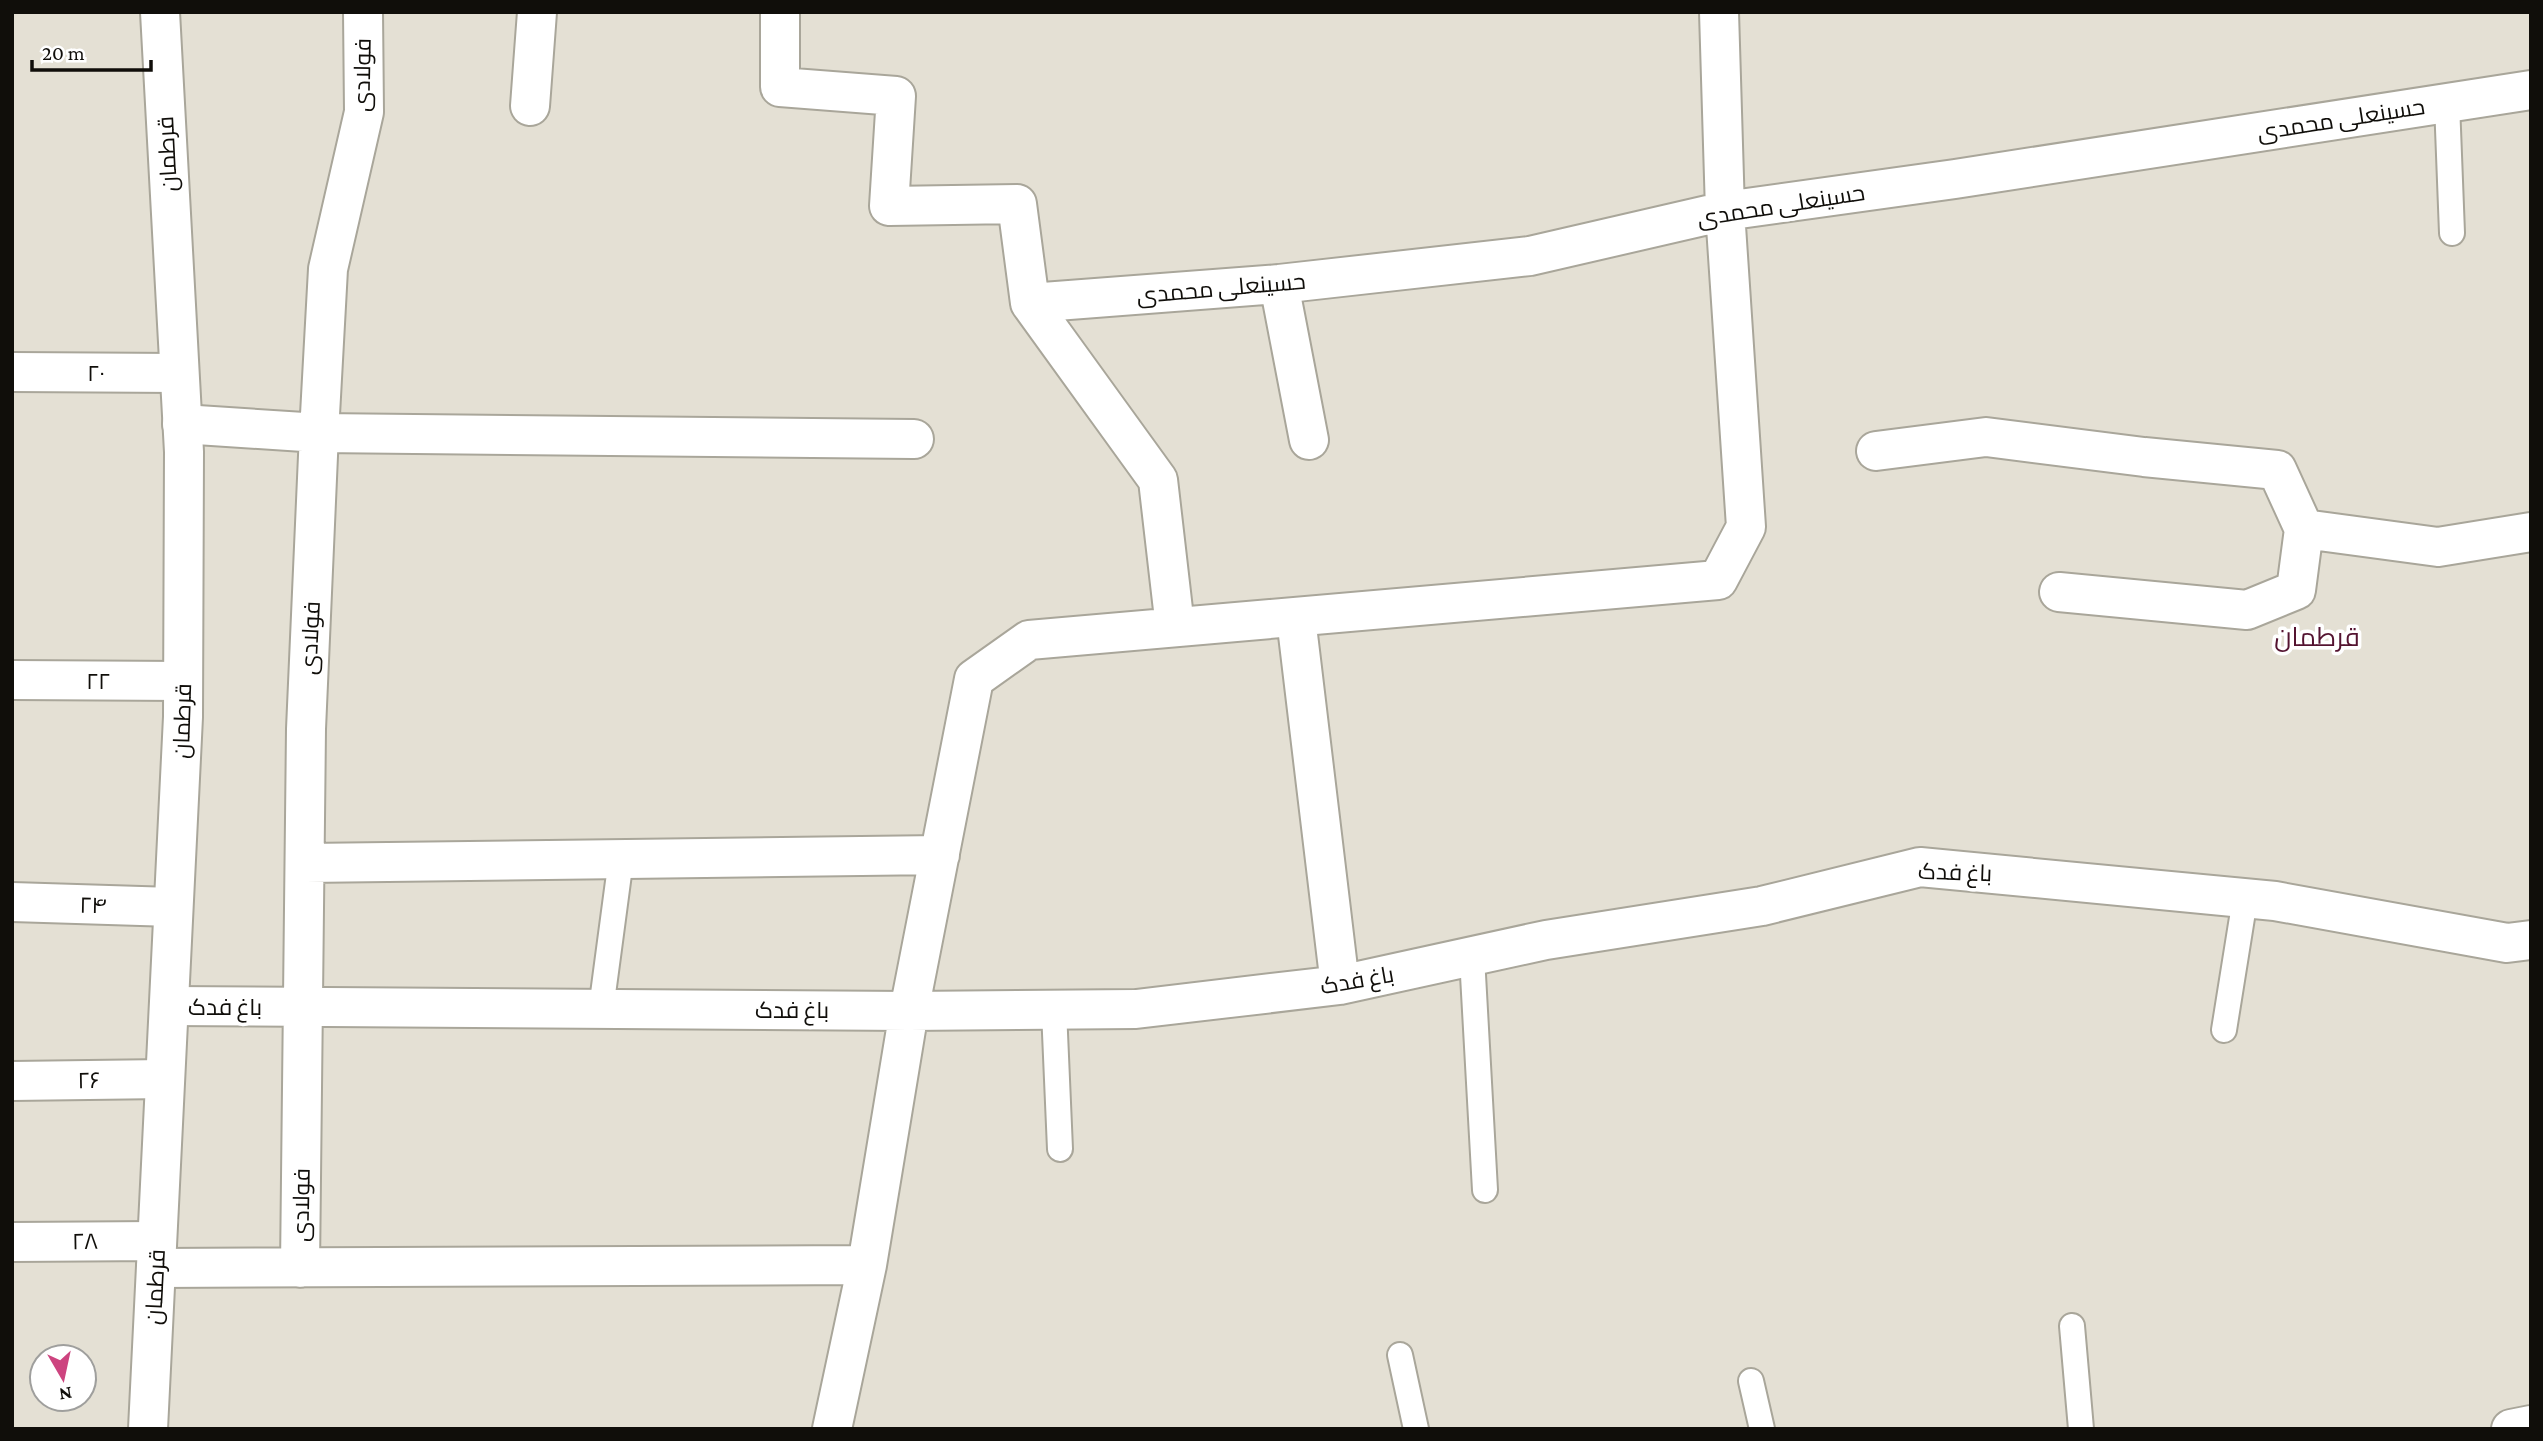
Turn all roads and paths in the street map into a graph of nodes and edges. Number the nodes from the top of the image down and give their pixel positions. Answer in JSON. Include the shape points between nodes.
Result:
{"nodes":[{"id":1,"x":160,"y":12,"type":"edge"},
{"id":2,"x":363,"y":12,"type":"edge"},
{"id":3,"x":537,"y":12,"type":"edge"},
{"id":4,"x":780,"y":12,"type":"edge"},
{"id":5,"x":1719,"y":12,"type":"edge"},
{"id":6,"x":2531,"y":90,"type":"edge"},
{"id":7,"x":2447,"y":103,"type":"junction"},
{"id":8,"x":530,"y":106,"type":"dead end"},
{"id":9,"x":1725,"y":211,"type":"junction"},
{"id":10,"x":2452,"y":233,"type":"dead end"},
{"id":11,"x":1279,"y":284,"type":"junction"},
{"id":12,"x":1030,"y":303,"type":"junction"},
{"id":13,"x":12,"y":372,"type":"edge"},
{"id":14,"x":179,"y":373,"type":"junction"},
{"id":15,"x":182,"y":424,"type":"junction"},
{"id":16,"x":319,"y":433,"type":"junction"},
{"id":17,"x":914,"y":439,"type":"dead end"},
{"id":18,"x":1309,"y":440,"type":"dead end"},
{"id":19,"x":1875,"y":452,"type":"dead end"},
{"id":20,"x":2304,"y":529,"type":"junction"},
{"id":21,"x":2531,"y":532,"type":"edge"},
{"id":22,"x":2059,"y":592,"type":"dead end"},
{"id":23,"x":1296,"y":618,"type":"junction"},
{"id":24,"x":1175,"y":627,"type":"junction"},
{"id":25,"x":12,"y":680,"type":"edge"},
{"id":26,"x":183,"y":681,"type":"junction"},
{"id":27,"x":940,"y":855,"type":"junction"},
{"id":28,"x":621,"y":859,"type":"junction"},
{"id":29,"x":306,"y":863,"type":"junction"},
{"id":30,"x":2245,"y":898,"type":"junction"},
{"id":31,"x":12,"y":902,"type":"edge"},
{"id":32,"x":173,"y":906,"type":"junction"},
{"id":33,"x":2531,"y":940,"type":"edge"},
{"id":34,"x":1472,"y":957,"type":"junction"},
{"id":35,"x":1340,"y":985,"type":"junction"},
{"id":36,"x":169,"y":1006,"type":"junction"},
{"id":37,"x":305,"y":1007,"type":"junction"},
{"id":38,"x":601,"y":1009,"type":"junction"},
{"id":39,"x":1054,"y":1010,"type":"junction"},
{"id":40,"x":909,"y":1011,"type":"junction"},
{"id":41,"x":2224,"y":1030,"type":"dead end"},
{"id":42,"x":165,"y":1079,"type":"junction"},
{"id":43,"x":12,"y":1081,"type":"edge"},
{"id":44,"x":1060,"y":1149,"type":"dead end"},
{"id":45,"x":1485,"y":1190,"type":"dead end"},
{"id":46,"x":12,"y":1242,"type":"edge"},
{"id":47,"x":157,"y":1254,"type":"junction"},
{"id":48,"x":867,"y":1265,"type":"junction"},
{"id":49,"x":300,"y":1268,"type":"junction"},
{"id":50,"x":2072,"y":1326,"type":"dead end"},
{"id":51,"x":1400,"y":1354,"type":"dead end"},
{"id":52,"x":1751,"y":1381,"type":"dead end"},
{"id":53,"x":2531,"y":1425,"type":"edge"},
{"id":54,"x":148,"y":1429,"type":"edge"},
{"id":55,"x":832,"y":1429,"type":"edge"},
{"id":56,"x":1416,"y":1429,"type":"edge"},
{"id":57,"x":1762,"y":1429,"type":"edge"},
{"id":58,"x":2081,"y":1429,"type":"edge"},
{"id":59,"x":2511,"y":1429,"type":"edge"}],
"edges":[{"from":1,"to":14,"type":"street","name":"قرطمان"},
{"from":2,"to":16,"type":"street","name":"فولادی","via":[[364,112],[328,269]]},
{"from":3,"to":8,"type":"street"},
{"from":4,"to":12,"type":"street","via":[[780,87],[896,96],[889,206],[1017,204]]},
{"from":5,"to":9,"type":"street"},
{"from":6,"to":7,"type":"street","name":"حسینعلی محمدی"},
{"from":7,"to":9,"type":"street","name":"حسینعلی محمدی"},
{"from":7,"to":10,"type":"lane"},
{"from":9,"to":11,"type":"street","name":"حسینعلی محمدی","via":[[1530,256]]},
{"from":9,"to":23,"type":"street","via":[[1746,527],[1718,580]]},
{"from":11,"to":12,"type":"street","name":"حسینعلی محمدی"},
{"from":11,"to":18,"type":"street"},
{"from":12,"to":24,"type":"street","via":[[1158,480]]},
{"from":13,"to":14,"type":"street","name":"۲۰"},
{"from":14,"to":15,"type":"street","name":"قرطمان"},
{"from":15,"to":16,"type":"street"},
{"from":15,"to":26,"type":"street","name":"قرطمان"},
{"from":16,"to":17,"type":"street"},
{"from":16,"to":29,"type":"street","name":"فولادی","via":[[306,729]]},
{"from":19,"to":20,"type":"street","via":[[1986,437],[2277,470]]},
{"from":20,"to":21,"type":"street","via":[[2438,547]]},
{"from":20,"to":22,"type":"street","via":[[2296,590],[2247,610]]},
{"from":23,"to":24,"type":"street"},
{"from":23,"to":35,"type":"street"},
{"from":24,"to":27,"type":"street","via":[[1029,640],[974,679]]},
{"from":25,"to":26,"type":"street","name":"۲۲"},
{"from":26,"to":32,"type":"street","name":"قرطمان"},
{"from":27,"to":28,"type":"street"},
{"from":27,"to":40,"type":"street"},
{"from":28,"to":29,"type":"street"},
{"from":28,"to":38,"type":"lane"},
{"from":29,"to":37,"type":"street","name":"فولادی"},
{"from":30,"to":33,"type":"street","name":"باغ فدک","via":[[2507,943]]},
{"from":30,"to":34,"type":"street","name":"باغ فدک","via":[[1920,867],[1762,906],[1546,940]]},
{"from":30,"to":41,"type":"lane"},
{"from":31,"to":32,"type":"street","name":"۲۴"},
{"from":32,"to":36,"type":"street","name":"قرطمان"},
{"from":34,"to":35,"type":"street","name":"باغ فدک"},
{"from":34,"to":45,"type":"lane"},
{"from":35,"to":39,"type":"street","name":"باغ فدک","via":[[1136,1009]]},
{"from":36,"to":37,"type":"street","name":"باغ فدک"},
{"from":36,"to":42,"type":"street","name":"قرطمان"},
{"from":37,"to":38,"type":"street","name":"باغ فدک"},
{"from":37,"to":49,"type":"street","name":"فولادی"},
{"from":38,"to":40,"type":"street","name":"باغ فدک"},
{"from":39,"to":40,"type":"street","name":"باغ فدک"},
{"from":39,"to":44,"type":"lane"},
{"from":40,"to":48,"type":"street"},
{"from":42,"to":43,"type":"street","name":"۲۶"},
{"from":42,"to":47,"type":"street","name":"قرطمان"},
{"from":46,"to":47,"type":"street","name":"۲۸"},
{"from":47,"to":49,"type":"street","name":"۲۸"},
{"from":47,"to":54,"type":"street","name":"قرطمان"},
{"from":48,"to":49,"type":"street","name":"۲۸"},
{"from":48,"to":55,"type":"street"},
{"from":50,"to":58,"type":"lane"},
{"from":51,"to":56,"type":"lane"},
{"from":52,"to":57,"type":"lane"},
{"from":53,"to":59,"type":"street"}]}
